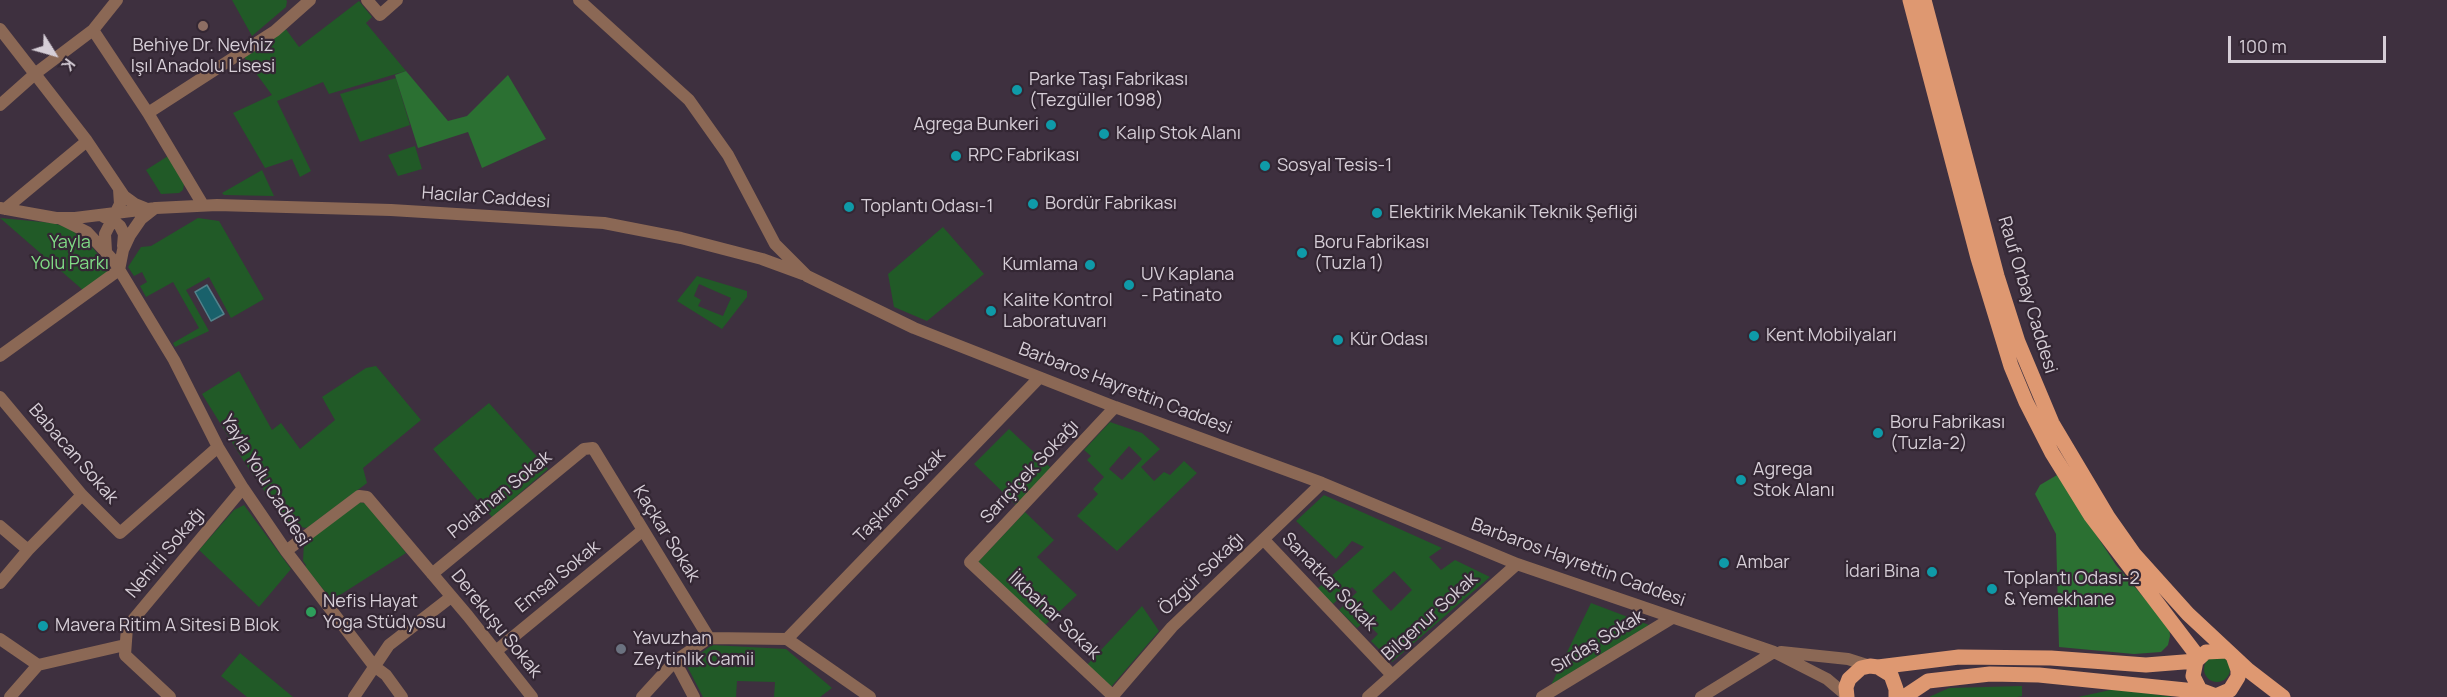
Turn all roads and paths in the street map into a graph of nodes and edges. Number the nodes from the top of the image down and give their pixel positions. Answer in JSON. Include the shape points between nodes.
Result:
{"nodes":[{"id":1,"x":117,"y":0,"type":"edge"},
{"id":2,"x":310,"y":0,"type":"edge"},
{"id":3,"x":367,"y":0,"type":"edge"},
{"id":4,"x":397,"y":0,"type":"edge"},
{"id":5,"x":580,"y":0,"type":"edge"},
{"id":6,"x":1910,"y":0,"type":"edge"},
{"id":7,"x":1924,"y":0,"type":"edge"},
{"id":8,"x":0,"y":29,"type":"edge"},
{"id":9,"x":93,"y":30,"type":"junction"},
{"id":10,"x":36,"y":73,"type":"junction"},
{"id":11,"x":0,"y":105,"type":"edge"},
{"id":12,"x":148,"y":113,"type":"junction"},
{"id":13,"x":87,"y":141,"type":"junction"},
{"id":14,"x":119,"y":189,"type":"junction"},
{"id":15,"x":204,"y":205,"type":"junction"},
{"id":16,"x":3,"y":208,"type":"edge"},
{"id":17,"x":151,"y":209,"type":"junction"},
{"id":18,"x":113,"y":216,"type":"junction"},
{"id":19,"x":57,"y":218,"type":"junction"},
{"id":20,"x":123,"y":250,"type":"junction"},
{"id":21,"x":106,"y":251,"type":"junction"},
{"id":22,"x":119,"y":270,"type":"junction"},
{"id":23,"x":807,"y":276,"type":"junction"},
{"id":24,"x":0,"y":356,"type":"edge"},
{"id":25,"x":1039,"y":378,"type":"junction"},
{"id":26,"x":0,"y":397,"type":"edge"},
{"id":27,"x":1115,"y":407,"type":"junction"},
{"id":28,"x":218,"y":447,"type":"junction"},
{"id":29,"x":593,"y":448,"type":"joint"},
{"id":30,"x":1322,"y":483,"type":"junction"},
{"id":31,"x":243,"y":488,"type":"junction"},
{"id":32,"x":82,"y":495,"type":"junction"},
{"id":33,"x":0,"y":526,"type":"edge"},
{"id":34,"x":642,"y":531,"type":"junction"},
{"id":35,"x":1264,"y":540,"type":"junction"},
{"id":36,"x":28,"y":550,"type":"junction"},
{"id":37,"x":286,"y":551,"type":"junction"},
{"id":38,"x":970,"y":562,"type":"joint"},
{"id":39,"x":1517,"y":564,"type":"junction"},
{"id":40,"x":432,"y":574,"type":"junction"},
{"id":41,"x":0,"y":583,"type":"edge"},
{"id":42,"x":451,"y":597,"type":"junction"},
{"id":43,"x":1672,"y":618,"type":"junction"},
{"id":44,"x":2179,"y":631,"type":"junction"},
{"id":45,"x":709,"y":638,"type":"junction"},
{"id":46,"x":0,"y":639,"type":"edge"},
{"id":47,"x":787,"y":639,"type":"junction"},
{"id":48,"x":125,"y":645,"type":"junction"},
{"id":49,"x":496,"y":651,"type":"junction"},
{"id":50,"x":1774,"y":652,"type":"junction"},
{"id":51,"x":2230,"y":654,"type":"junction"},
{"id":52,"x":2197,"y":659,"type":"junction"},
{"id":53,"x":675,"y":661,"type":"junction"},
{"id":54,"x":38,"y":665,"type":"junction"},
{"id":55,"x":2152,"y":665,"type":"junction"},
{"id":56,"x":375,"y":666,"type":"junction"},
{"id":57,"x":1874,"y":667,"type":"junction"},
{"id":58,"x":1392,"y":675,"type":"junction"},
{"id":59,"x":2214,"y":695,"type":"edge"},
{"id":60,"x":1846,"y":696,"type":"edge"},
{"id":61,"x":10,"y":697,"type":"edge"},
{"id":62,"x":170,"y":697,"type":"edge"},
{"id":63,"x":354,"y":697,"type":"edge"},
{"id":64,"x":402,"y":697,"type":"edge"},
{"id":65,"x":532,"y":697,"type":"edge"},
{"id":66,"x":642,"y":697,"type":"edge"},
{"id":67,"x":694,"y":697,"type":"edge"},
{"id":68,"x":870,"y":697,"type":"edge"},
{"id":69,"x":1112,"y":697,"type":"edge"},
{"id":70,"x":1368,"y":697,"type":"edge"},
{"id":71,"x":1542,"y":697,"type":"edge"},
{"id":72,"x":1701,"y":697,"type":"edge"},
{"id":73,"x":1896,"y":697,"type":"edge"},
{"id":74,"x":1904,"y":697,"type":"edge"},
{"id":75,"x":2283,"y":697,"type":"edge"}],
"edges":[{"from":1,"to":9,"type":"street"},
{"from":2,"to":12,"type":"street","via":[[275,31]]},
{"from":3,"to":4,"type":"street","via":[[380,15]]},
{"from":5,"to":23,"type":"street","name":"Barbaros Hayrettin Caddesi","via":[[689,100],[728,155],[775,244]]},
{"from":6,"to":44,"type":"main road","name":"Rauf Orbay Caddesi","via":[[1978,258],[2026,402],[2095,523]]},
{"from":7,"to":51,"type":"main road","name":"Rauf Orbay Caddesi","via":[[1998,276],[2041,402],[2120,535],[2172,597]]},
{"from":8,"to":10,"type":"street"},
{"from":9,"to":10,"type":"street"},
{"from":9,"to":12,"type":"street"},
{"from":10,"to":11,"type":"street"},
{"from":10,"to":13,"type":"street"},
{"from":12,"to":15,"type":"street"},
{"from":13,"to":14,"type":"street"},
{"from":13,"to":16,"type":"street"},
{"from":14,"to":17,"type":"street","via":[[129,200]]},
{"from":14,"to":18,"type":"street","via":[[120,204]]},
{"from":15,"to":17,"type":"street","name":"Hacılar Caddesi"},
{"from":15,"to":23,"type":"street","name":"Hacılar Caddesi","via":[[391,210],[604,223],[762,259]]},
{"from":16,"to":19,"type":"street"},
{"from":17,"to":18,"type":"street","name":"Hacılar Caddesi"},
{"from":17,"to":20,"type":"street","via":[[134,228]]},
{"from":18,"to":19,"type":"street","name":"Hacılar Caddesi"},
{"from":18,"to":20,"type":"street","via":[[122,229]]},
{"from":18,"to":21,"type":"street","via":[[105,234]]},
{"from":19,"to":21,"type":"street","name":"Yayla Yolu Caddesi","via":[[87,232]]},
{"from":20,"to":22,"type":"street"},
{"from":21,"to":22,"type":"street","name":"Yayla Yolu Caddesi"},
{"from":22,"to":24,"type":"street"},
{"from":22,"to":28,"type":"street","name":"Yayla Yolu Caddesi","via":[[174,360]]},
{"from":23,"to":25,"type":"street","name":"Barbaros Hayrettin Caddesi","via":[[914,328]]},
{"from":25,"to":27,"type":"street","name":"Barbaros Hayrettin Caddesi"},
{"from":25,"to":47,"type":"street","name":"Taşkıran Sokak"},
{"from":26,"to":32,"type":"street","name":"Babacan Sokak"},
{"from":27,"to":30,"type":"street","name":"Barbaros Hayrettin Caddesi"},
{"from":27,"to":38,"type":"street","name":"Sarıçiçek Sokağı"},
{"from":28,"to":31,"type":"street","name":"Yayla Yolu Caddesi"},
{"from":28,"to":32,"type":"street","name":"Babacan Sokak","via":[[120,533]]},
{"from":29,"to":34,"type":"street","name":"Kaçkar Sokak"},
{"from":29,"to":40,"type":"street","name":"Polathan Sokak","via":[[584,449]]},
{"from":30,"to":35,"type":"street","name":"Özgür Sokağı"},
{"from":30,"to":39,"type":"street","name":"Barbaros Hayrettin Caddesi"},
{"from":31,"to":37,"type":"street","name":"Yayla Yolu Caddesi"},
{"from":31,"to":48,"type":"street","name":"Nehirli Sokağı","via":[[127,627]]},
{"from":32,"to":36,"type":"street"},
{"from":33,"to":36,"type":"street"},
{"from":34,"to":45,"type":"street","name":"Kaçkar Sokak"},
{"from":34,"to":49,"type":"street","name":"Emsal Sokak"},
{"from":35,"to":58,"type":"street","name":"Sanatkar Sokak"},
{"from":35,"to":69,"type":"street","name":"Özgür Sokağı","via":[[1172,627]]},
{"from":36,"to":41,"type":"street"},
{"from":37,"to":40,"type":"street","name":"Derekuşu Sokak","via":[[359,496],[367,497]]},
{"from":37,"to":56,"type":"street","name":"Yayla Yolu Caddesi"},
{"from":38,"to":69,"type":"street","name":"İlkbahar Sokak"},
{"from":39,"to":43,"type":"street","name":"Barbaros Hayrettin Caddesi"},
{"from":39,"to":58,"type":"street","name":"Bilgenur Sokak"},
{"from":40,"to":42,"type":"street","name":"Derekuşu Sokak"},
{"from":42,"to":49,"type":"street","name":"Derekuşu Sokak"},
{"from":42,"to":56,"type":"street","via":[[389,645]]},
{"from":43,"to":50,"type":"street","name":"Barbaros Hayrettin Caddesi"},
{"from":43,"to":71,"type":"street","name":"Sırdaş Sokak"},
{"from":44,"to":52,"type":"main road","name":"Rauf Orbay Caddesi"},
{"from":44,"to":55,"type":"main road","via":[[2174,654]]},
{"from":45,"to":47,"type":"street"},
{"from":45,"to":53,"type":"street"},
{"from":46,"to":54,"type":"street"},
{"from":47,"to":68,"type":"street"},
{"from":48,"to":54,"type":"street"},
{"from":48,"to":62,"type":"street","via":[[125,656]]},
{"from":49,"to":65,"type":"street","name":"Derekuşu Sokak"},
{"from":50,"to":57,"type":"street","via":[[1848,659]]},
{"from":50,"to":60,"type":"street","via":[[1827,679]]},
{"from":50,"to":72,"type":"street"},
{"from":51,"to":52,"type":"main road","via":[[2213,650]]},
{"from":51,"to":59,"type":"main road","via":[[2238,670],[2235,684]]},
{"from":51,"to":75,"type":"main road","name":"Rauf Orbay Caddesi"},
{"from":52,"to":55,"type":"main road"},
{"from":52,"to":59,"type":"main road","name":"Rauf Orbay Caddesi","via":[[2193,676],[2196,684]]},
{"from":53,"to":66,"type":"street"},
{"from":53,"to":67,"type":"street"},
{"from":54,"to":61,"type":"street"},
{"from":55,"to":57,"type":"main road","via":[[1959,657]]},
{"from":56,"to":63,"type":"street"},
{"from":56,"to":64,"type":"street","name":"Yayla Yolu Caddesi"},
{"from":57,"to":60,"type":"main road","via":[[1861,668],[1849,679]]},
{"from":57,"to":73,"type":"main road","via":[[1891,675]]},
{"from":58,"to":70,"type":"street","name":"Bilgenur Sokak"},
{"from":59,"to":74,"type":"main road","via":[[2039,675],[1990,674],[1928,681]]}]}
